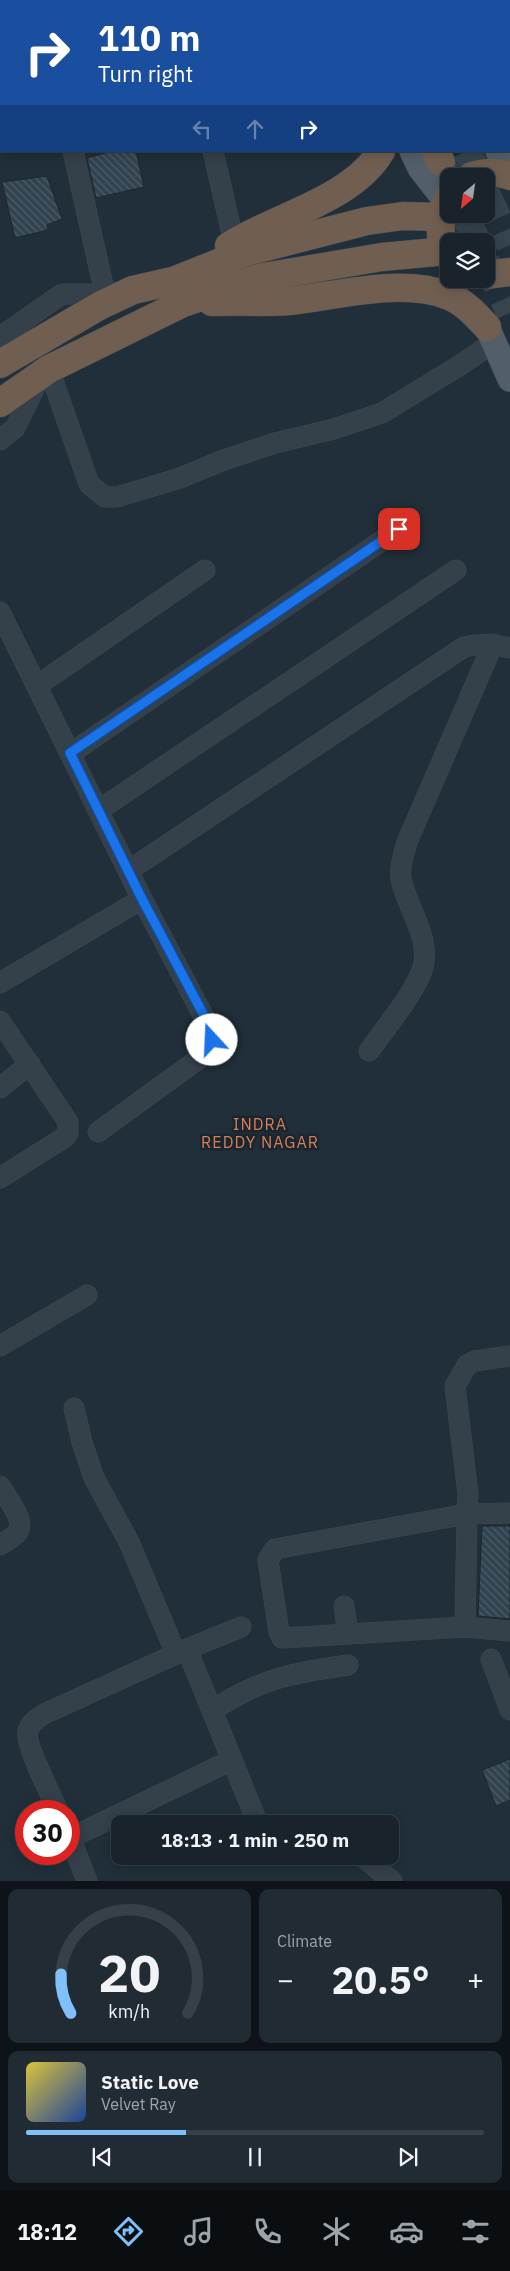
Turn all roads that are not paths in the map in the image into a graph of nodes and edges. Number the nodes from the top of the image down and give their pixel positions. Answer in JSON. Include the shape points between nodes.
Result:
{"nodes":[{"id":1,"x":73,"y":152,"type":"edge"},
{"id":2,"x":213,"y":152,"type":"edge"},
{"id":3,"x":380,"y":152,"type":"edge"},
{"id":4,"x":412,"y":152,"type":"edge"},
{"id":5,"x":498,"y":152,"type":"edge"},
{"id":6,"x":495,"y":173,"type":"edge"},
{"id":7,"x":510,"y":176,"type":"edge"},
{"id":8,"x":440,"y":197,"type":"edge"},
{"id":9,"x":440,"y":205,"type":"edge"},
{"id":10,"x":234,"y":242,"type":"junction"},
{"id":11,"x":440,"y":253,"type":"edge"},
{"id":12,"x":510,"y":272,"type":"edge"},
{"id":13,"x":495,"y":274,"type":"edge"},
{"id":14,"x":133,"y":290,"type":"junction"},
{"id":15,"x":178,"y":292,"type":"junction"},
{"id":16,"x":105,"y":294,"type":"junction"},
{"id":17,"x":490,"y":334,"type":"junction"},
{"id":18,"x":0,"y":337,"type":"edge"},
{"id":19,"x":0,"y":364,"type":"edge"},
{"id":20,"x":46,"y":371,"type":"junction"},
{"id":21,"x":510,"y":379,"type":"edge"},
{"id":22,"x":2,"y":402,"type":"edge"},
{"id":23,"x":0,"y":440,"type":"edge"},
{"id":24,"x":399,"y":529,"type":"dead end"},
{"id":25,"x":205,"y":570,"type":"dead end"},
{"id":26,"x":456,"y":570,"type":"dead end"},
{"id":27,"x":0,"y":612,"type":"edge"},
{"id":28,"x":502,"y":646,"type":"edge"},
{"id":29,"x":38,"y":685,"type":"junction"},
{"id":30,"x":70,"y":753,"type":"junction"},
{"id":31,"x":99,"y":810,"type":"junction"},
{"id":32,"x":128,"y":871,"type":"junction"},
{"id":33,"x":142,"y":899,"type":"junction"},
{"id":34,"x":0,"y":983,"type":"edge"},
{"id":35,"x":0,"y":1020,"type":"edge"},
{"id":36,"x":369,"y":1051,"type":"dead end"},
{"id":37,"x":30,"y":1064,"type":"junction"},
{"id":38,"x":0,"y":1088,"type":"edge"},
{"id":39,"x":98,"y":1132,"type":"dead end"},
{"id":40,"x":0,"y":1178,"type":"edge"},
{"id":41,"x":87,"y":1295,"type":"dead end"},
{"id":42,"x":0,"y":1346,"type":"edge"},
{"id":43,"x":510,"y":1356,"type":"edge"},
{"id":44,"x":74,"y":1408,"type":"dead end"},
{"id":45,"x":0,"y":1486,"type":"edge"},
{"id":46,"x":510,"y":1513,"type":"edge"},
{"id":47,"x":467,"y":1514,"type":"junction"},
{"id":48,"x":0,"y":1545,"type":"edge"},
{"id":49,"x":344,"y":1606,"type":"dead end"},
{"id":50,"x":241,"y":1627,"type":"dead end"},
{"id":51,"x":465,"y":1627,"type":"junction"},
{"id":52,"x":510,"y":1631,"type":"edge"},
{"id":53,"x":348,"y":1634,"type":"junction"},
{"id":54,"x":181,"y":1651,"type":"junction"},
{"id":55,"x":491,"y":1659,"type":"dead end"},
{"id":56,"x":348,"y":1665,"type":"dead end"},
{"id":57,"x":213,"y":1710,"type":"junction"},
{"id":58,"x":510,"y":1710,"type":"edge"},
{"id":59,"x":232,"y":1760,"type":"junction"},
{"id":60,"x":53,"y":1800,"type":"edge"},
{"id":61,"x":254,"y":1815,"type":"edge"},
{"id":62,"x":80,"y":1831,"type":"edge"},
{"id":63,"x":80,"y":1864,"type":"edge"},
{"id":64,"x":373,"y":1865,"type":"edge"},
{"id":65,"x":87,"y":1881,"type":"edge"},
{"id":66,"x":392,"y":1881,"type":"edge"}],
"edges":[{"from":1,"to":16,"type":"street"},
{"from":2,"to":10,"type":"street"},
{"from":3,"to":10,"type":"highway","via":[[373,165],[357,180]]},
{"from":4,"to":8,"type":"main road"},
{"from":5,"to":7,"type":"main road"},
{"from":6,"to":7,"type":"highway"},
{"from":9,"to":15,"type":"highway","via":[[246,252]]},
{"from":10,"to":15,"type":"highway"},
{"from":11,"to":15,"type":"highway","via":[[382,257]]},
{"from":12,"to":13,"type":"highway"},
{"from":14,"to":15,"type":"highway"},
{"from":14,"to":16,"type":"street"},
{"from":14,"to":19,"type":"highway"},
{"from":15,"to":17,"type":"highway","via":[[286,301],[392,288],[424,289],[449,296],[470,309]]},
{"from":15,"to":20,"type":"highway"},
{"from":16,"to":18,"type":"street","via":[[62,294]]},
{"from":17,"to":20,"type":"street","via":[[462,364],[382,413],[275,443],[117,497],[105,497],[89,484]]},
{"from":17,"to":21,"type":"main road"},
{"from":20,"to":22,"type":"highway"},
{"from":20,"to":23,"type":"street","via":[[15,428]]},
{"from":24,"to":30,"type":"street"},
{"from":25,"to":29,"type":"street"},
{"from":26,"to":31,"type":"street"},
{"from":27,"to":29,"type":"street"},
{"from":28,"to":32,"type":"street","via":[[476,644],[464,647]]},
{"from":28,"to":36,"type":"street","via":[[407,842],[401,878],[425,946],[424,966]]},
{"from":29,"to":30,"type":"street"},
{"from":30,"to":31,"type":"street"},
{"from":31,"to":32,"type":"street"},
{"from":32,"to":33,"type":"street"},
{"from":33,"to":34,"type":"street"},
{"from":33,"to":39,"type":"street","via":[[208,1023],[212,1040],[204,1055]]},
{"from":35,"to":37,"type":"street"},
{"from":37,"to":38,"type":"street"},
{"from":37,"to":40,"type":"street","via":[[68,1122],[68,1133]]},
{"from":41,"to":42,"type":"street"},
{"from":43,"to":47,"type":"street","via":[[475,1361],[467,1366],[455,1386],[468,1494]]},
{"from":44,"to":54,"type":"street","via":[[94,1478],[129,1542]]},
{"from":45,"to":48,"type":"street","via":[[18,1518],[20,1529]]},
{"from":46,"to":47,"type":"street"},
{"from":47,"to":51,"type":"street"},
{"from":47,"to":53,"type":"street","via":[[275,1549],[268,1560],[282,1638]]},
{"from":49,"to":53,"type":"street"},
{"from":50,"to":54,"type":"street"},
{"from":51,"to":52,"type":"street"},
{"from":51,"to":53,"type":"street"},
{"from":54,"to":57,"type":"street"},
{"from":54,"to":60,"type":"street","via":[[44,1714],[32,1723],[27,1738]]},
{"from":55,"to":58,"type":"street"},
{"from":56,"to":57,"type":"street","via":[[274,1678],[236,1694]]},
{"from":57,"to":59,"type":"street"},
{"from":59,"to":61,"type":"street"},
{"from":59,"to":62,"type":"street"},
{"from":63,"to":65,"type":"street"},
{"from":64,"to":66,"type":"street"}]}
